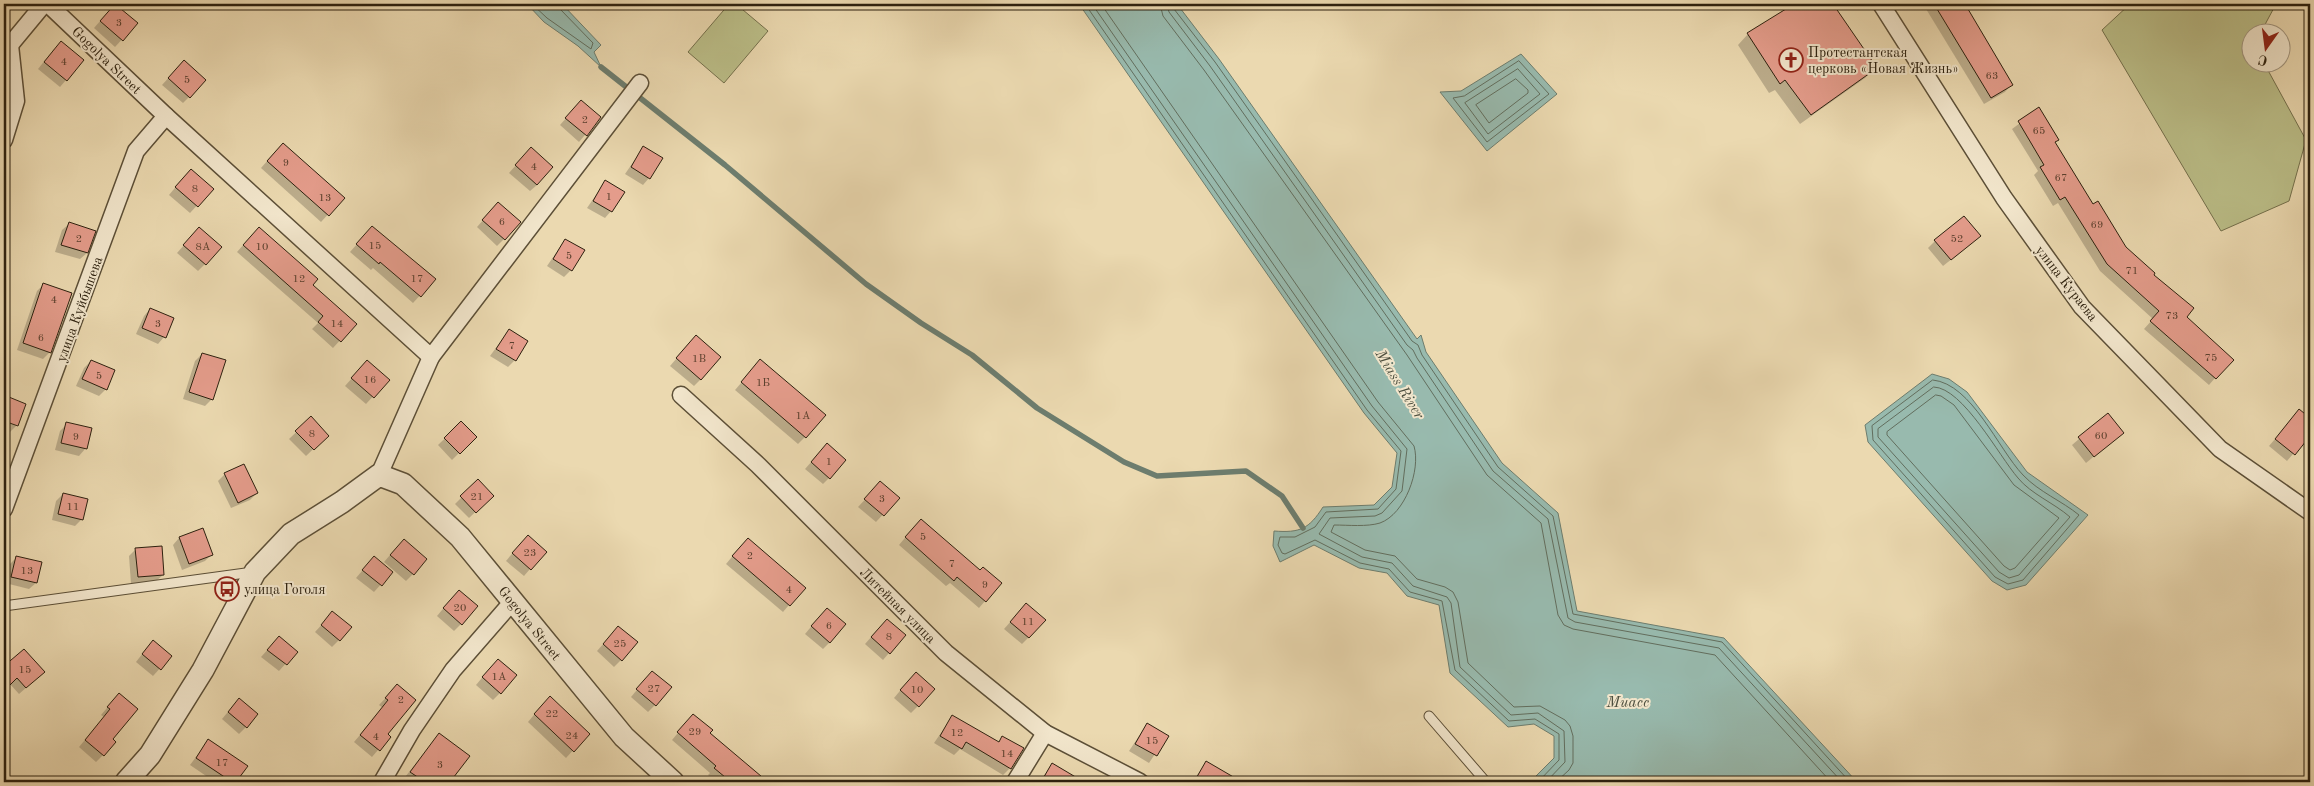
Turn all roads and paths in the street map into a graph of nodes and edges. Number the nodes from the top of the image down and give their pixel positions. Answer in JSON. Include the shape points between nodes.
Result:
{"nodes":[{"id":1,"x":46,"y":4,"type":"edge"},
{"id":2,"x":1881,"y":4,"type":"edge"},
{"id":3,"x":7,"y":47,"type":"edge"},
{"id":4,"x":640,"y":83,"type":"dead end"},
{"id":5,"x":166,"y":116,"type":"junction"},
{"id":6,"x":4,"y":140,"type":"edge"},
{"id":7,"x":431,"y":357,"type":"junction"},
{"id":8,"x":681,"y":395,"type":"dead end"},
{"id":9,"x":379,"y":475,"type":"junction"},
{"id":10,"x":4,"y":509,"type":"edge"},
{"id":11,"x":2310,"y":512,"type":"edge"},
{"id":12,"x":255,"y":572,"type":"junction"},
{"id":13,"x":513,"y":601,"type":"junction"},
{"id":14,"x":4,"y":606,"type":"edge"},
{"id":15,"x":1429,"y":716,"type":"dead end"},
{"id":16,"x":1046,"y":733,"type":"junction"},
{"id":17,"x":126,"y":782,"type":"edge"},
{"id":18,"x":382,"y":782,"type":"edge"},
{"id":19,"x":673,"y":782,"type":"edge"},
{"id":20,"x":1015,"y":782,"type":"edge"},
{"id":21,"x":1140,"y":782,"type":"edge"},
{"id":22,"x":1486,"y":782,"type":"edge"}],
"edges":[{"from":1,"to":3,"type":"street"},
{"from":1,"to":5,"type":"street","name":"Gogolya Street"},
{"from":2,"to":11,"type":"street","name":"улица Кураева","via":[[2004,198],[2082,307],[2220,449]]},
{"from":3,"to":6,"type":"street","via":[[16,101]]},
{"from":4,"to":7,"type":"street"},
{"from":5,"to":7,"type":"street","name":"Gogolya Street"},
{"from":5,"to":10,"type":"street","name":"улица Куйбышева","via":[[136,151]]},
{"from":7,"to":9,"type":"street"},
{"from":8,"to":16,"type":"street","name":"Литейная улица","via":[[758,465],[946,653]]},
{"from":9,"to":12,"type":"street","via":[[291,534]]},
{"from":9,"to":13,"type":"street","name":"Gogolya Street","via":[[403,484],[422,500],[460,537]]},
{"from":12,"to":14,"type":"lane"},
{"from":12,"to":17,"type":"street","via":[[203,670],[150,754]]},
{"from":13,"to":18,"type":"street","via":[[453,670],[412,730]]},
{"from":13,"to":19,"type":"street","name":"Gogolya Street","via":[[624,737]]},
{"from":15,"to":22,"type":"lane"},
{"from":16,"to":20,"type":"street"},
{"from":16,"to":21,"type":"street","name":"Литейная улица"}]}
